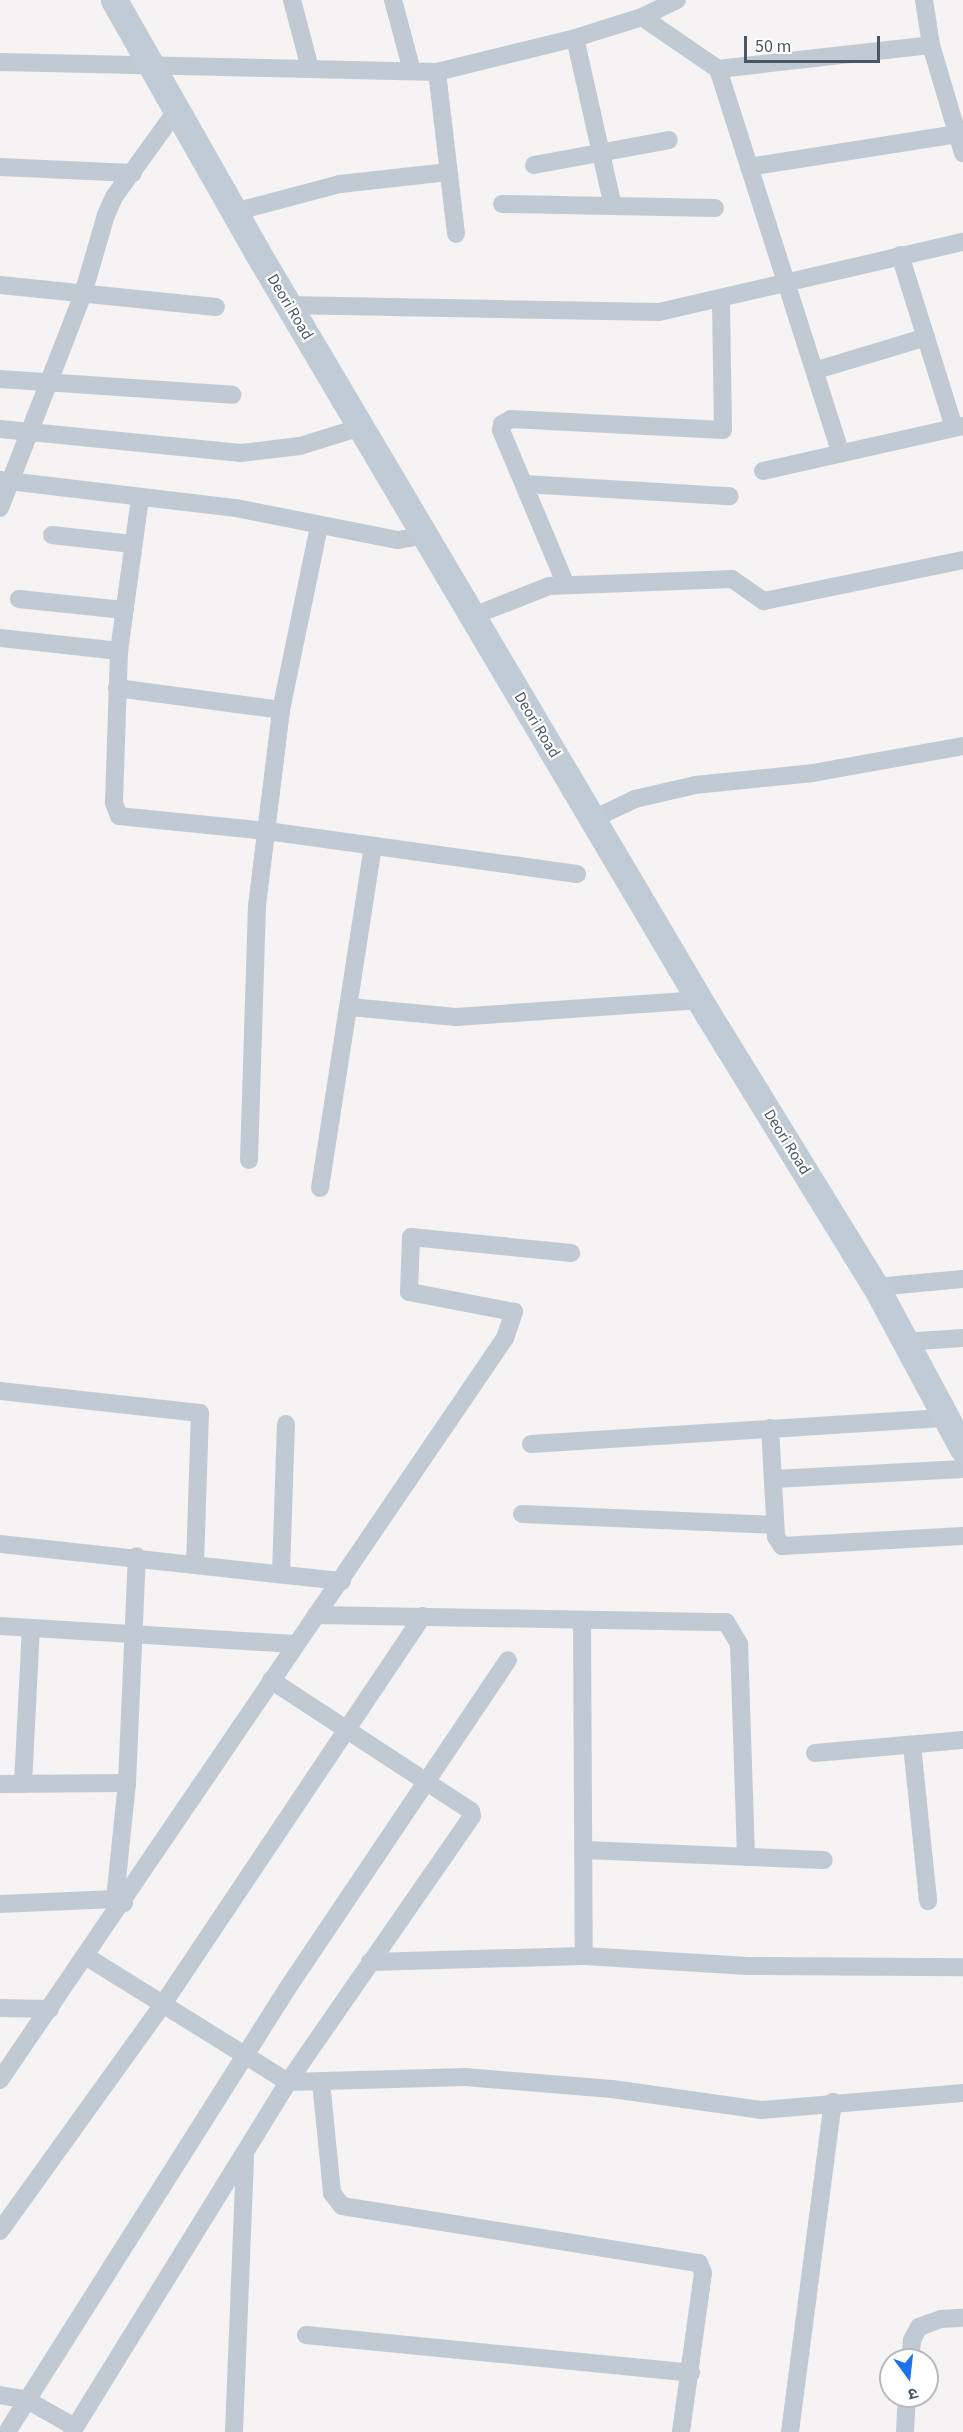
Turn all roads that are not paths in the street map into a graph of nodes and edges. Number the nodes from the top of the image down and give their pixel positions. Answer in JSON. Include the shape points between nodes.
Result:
{"nodes":[{"id":1,"x":114,"y":0,"type":"edge"},
{"id":2,"x":292,"y":0,"type":"edge"},
{"id":3,"x":393,"y":0,"type":"edge"},
{"id":4,"x":677,"y":0,"type":"edge"},
{"id":5,"x":924,"y":0,"type":"edge"},
{"id":6,"x":642,"y":17,"type":"junction"},
{"id":7,"x":575,"y":38,"type":"junction"},
{"id":8,"x":931,"y":45,"type":"junction"},
{"id":9,"x":0,"y":62,"type":"edge"},
{"id":10,"x":153,"y":67,"type":"junction"},
{"id":11,"x":310,"y":68,"type":"junction"},
{"id":12,"x":718,"y":69,"type":"junction"},
{"id":13,"x":412,"y":71,"type":"junction"},
{"id":14,"x":437,"y":72,"type":"junction"},
{"id":15,"x":177,"y":110,"type":"junction"},
{"id":16,"x":957,"y":134,"type":"junction"},
{"id":17,"x":669,"y":140,"type":"dead end"},
{"id":18,"x":601,"y":153,"type":"junction"},
{"id":19,"x":963,"y":153,"type":"edge"},
{"id":20,"x":534,"y":165,"type":"dead end"},
{"id":21,"x":0,"y":167,"type":"edge"},
{"id":22,"x":749,"y":167,"type":"junction"},
{"id":23,"x":133,"y":172,"type":"junction"},
{"id":24,"x":448,"y":172,"type":"junction"},
{"id":25,"x":502,"y":204,"type":"dead end"},
{"id":26,"x":613,"y":206,"type":"junction"},
{"id":27,"x":715,"y":207,"type":"dead end"},
{"id":28,"x":234,"y":212,"type":"junction"},
{"id":29,"x":456,"y":234,"type":"dead end"},
{"id":30,"x":963,"y":242,"type":"edge"},
{"id":31,"x":900,"y":255,"type":"junction"},
{"id":32,"x":790,"y":284,"type":"junction"},
{"id":33,"x":0,"y":285,"type":"edge"},
{"id":34,"x":83,"y":294,"type":"junction"},
{"id":35,"x":722,"y":298,"type":"junction"},
{"id":36,"x":288,"y":305,"type":"junction"},
{"id":37,"x":216,"y":307,"type":"dead end"},
{"id":38,"x":926,"y":337,"type":"junction"},
{"id":39,"x":817,"y":370,"type":"junction"},
{"id":40,"x":0,"y":379,"type":"edge"},
{"id":41,"x":47,"y":384,"type":"junction"},
{"id":42,"x":232,"y":395,"type":"dead end"},
{"id":43,"x":958,"y":426,"type":"edge"},
{"id":44,"x":361,"y":427,"type":"junction"},
{"id":45,"x":0,"y":429,"type":"edge"},
{"id":46,"x":29,"y":432,"type":"junction"},
{"id":47,"x":840,"y":451,"type":"junction"},
{"id":48,"x":763,"y":471,"type":"dead end"},
{"id":49,"x":5,"y":481,"type":"edge"},
{"id":50,"x":525,"y":484,"type":"junction"},
{"id":51,"x":730,"y":496,"type":"dead end"},
{"id":52,"x":140,"y":498,"type":"junction"},
{"id":53,"x":0,"y":508,"type":"edge"},
{"id":54,"x":319,"y":526,"type":"junction"},
{"id":55,"x":52,"y":535,"type":"dead end"},
{"id":56,"x":425,"y":535,"type":"junction"},
{"id":57,"x":132,"y":544,"type":"junction"},
{"id":58,"x":963,"y":560,"type":"edge"},
{"id":59,"x":566,"y":585,"type":"junction"},
{"id":60,"x":19,"y":599,"type":"dead end"},
{"id":61,"x":123,"y":610,"type":"junction"},
{"id":62,"x":473,"y":616,"type":"junction"},
{"id":63,"x":0,"y":639,"type":"edge"},
{"id":64,"x":118,"y":651,"type":"junction"},
{"id":65,"x":117,"y":688,"type":"junction"},
{"id":66,"x":281,"y":710,"type":"junction"},
{"id":67,"x":963,"y":746,"type":"edge"},
{"id":68,"x":593,"y":819,"type":"junction"},
{"id":69,"x":267,"y":831,"type":"junction"},
{"id":70,"x":373,"y":846,"type":"junction"},
{"id":71,"x":577,"y":874,"type":"dead end"},
{"id":72,"x":700,"y":1000,"type":"junction"},
{"id":73,"x":350,"y":1007,"type":"junction"},
{"id":74,"x":249,"y":1160,"type":"dead end"},
{"id":75,"x":320,"y":1188,"type":"dead end"},
{"id":76,"x":571,"y":1253,"type":"dead end"},
{"id":77,"x":963,"y":1279,"type":"edge"},
{"id":78,"x":876,"y":1287,"type":"junction"},
{"id":79,"x":963,"y":1338,"type":"edge"},
{"id":80,"x":904,"y":1342,"type":"junction"},
{"id":81,"x":0,"y":1391,"type":"edge"},
{"id":82,"x":943,"y":1418,"type":"junction"},
{"id":83,"x":286,"y":1424,"type":"dead end"},
{"id":84,"x":770,"y":1428,"type":"junction"},
{"id":85,"x":531,"y":1444,"type":"dead end"},
{"id":86,"x":963,"y":1449,"type":"edge"},
{"id":87,"x":963,"y":1469,"type":"edge"},
{"id":88,"x":774,"y":1479,"type":"junction"},
{"id":89,"x":522,"y":1514,"type":"dead end"},
{"id":90,"x":775,"y":1525,"type":"junction"},
{"id":91,"x":963,"y":1536,"type":"edge"},
{"id":92,"x":0,"y":1544,"type":"edge"},
{"id":93,"x":137,"y":1556,"type":"junction"},
{"id":94,"x":195,"y":1563,"type":"junction"},
{"id":95,"x":281,"y":1573,"type":"junction"},
{"id":96,"x":342,"y":1581,"type":"junction"},
{"id":97,"x":316,"y":1615,"type":"junction"},
{"id":98,"x":423,"y":1616,"type":"junction"},
{"id":99,"x":582,"y":1620,"type":"junction"},
{"id":100,"x":0,"y":1626,"type":"edge"},
{"id":101,"x":32,"y":1628,"type":"junction"},
{"id":102,"x":135,"y":1632,"type":"junction"},
{"id":103,"x":294,"y":1644,"type":"junction"},
{"id":104,"x":508,"y":1660,"type":"dead end"},
{"id":105,"x":271,"y":1680,"type":"junction"},
{"id":106,"x":346,"y":1732,"type":"junction"},
{"id":107,"x":963,"y":1740,"type":"edge"},
{"id":108,"x":912,"y":1745,"type":"junction"},
{"id":109,"x":815,"y":1753,"type":"dead end"},
{"id":110,"x":127,"y":1783,"type":"junction"},
{"id":111,"x":429,"y":1783,"type":"junction"},
{"id":112,"x":0,"y":1784,"type":"edge"},
{"id":113,"x":23,"y":1784,"type":"junction"},
{"id":114,"x":585,"y":1850,"type":"junction"},
{"id":115,"x":746,"y":1857,"type":"junction"},
{"id":116,"x":824,"y":1860,"type":"dead end"},
{"id":117,"x":119,"y":1901,"type":"junction"},
{"id":118,"x":928,"y":1901,"type":"dead end"},
{"id":119,"x":0,"y":1904,"type":"edge"},
{"id":120,"x":584,"y":1956,"type":"junction"},
{"id":121,"x":87,"y":1957,"type":"junction"},
{"id":122,"x":370,"y":1962,"type":"junction"},
{"id":123,"x":963,"y":1967,"type":"edge"},
{"id":124,"x":163,"y":2004,"type":"junction"},
{"id":125,"x":0,"y":2008,"type":"edge"},
{"id":126,"x":50,"y":2009,"type":"junction"},
{"id":127,"x":244,"y":2058,"type":"junction"},
{"id":128,"x":0,"y":2080,"type":"edge"},
{"id":129,"x":288,"y":2082,"type":"junction"},
{"id":130,"x":321,"y":2082,"type":"junction"},
{"id":131,"x":963,"y":2093,"type":"edge"},
{"id":132,"x":833,"y":2102,"type":"junction"},
{"id":133,"x":245,"y":2156,"type":"junction"},
{"id":134,"x":0,"y":2231,"type":"edge"},
{"id":135,"x":963,"y":2318,"type":"edge"},
{"id":136,"x":306,"y":2335,"type":"dead end"},
{"id":137,"x":911,"y":2348,"type":"edge"},
{"id":138,"x":691,"y":2373,"type":"junction"},
{"id":139,"x":0,"y":2395,"type":"edge"},
{"id":140,"x":27,"y":2400,"type":"junction"},
{"id":141,"x":907,"y":2408,"type":"edge"},
{"id":142,"x":74,"y":2430,"type":"edge"},
{"id":143,"x":7,"y":2432,"type":"edge"},
{"id":144,"x":234,"y":2432,"type":"edge"},
{"id":145,"x":681,"y":2432,"type":"edge"},
{"id":146,"x":790,"y":2432,"type":"edge"},
{"id":147,"x":905,"y":2432,"type":"edge"}],
"edges":[{"from":1,"to":10,"type":"street","name":"Deori Road"},
{"from":2,"to":11,"type":"street"},
{"from":3,"to":13,"type":"street"},
{"from":4,"to":6,"type":"street"},
{"from":5,"to":8,"type":"street"},
{"from":6,"to":7,"type":"street"},
{"from":6,"to":12,"type":"street"},
{"from":7,"to":14,"type":"street"},
{"from":7,"to":18,"type":"street"},
{"from":8,"to":12,"type":"street"},
{"from":8,"to":16,"type":"street"},
{"from":9,"to":10,"type":"street"},
{"from":10,"to":11,"type":"street"},
{"from":10,"to":15,"type":"street","name":"Deori Road"},
{"from":11,"to":13,"type":"street"},
{"from":12,"to":22,"type":"street"},
{"from":13,"to":14,"type":"street"},
{"from":14,"to":24,"type":"street"},
{"from":15,"to":23,"type":"street"},
{"from":15,"to":28,"type":"street","name":"Deori Road"},
{"from":16,"to":19,"type":"street"},
{"from":16,"to":22,"type":"street"},
{"from":17,"to":18,"type":"street"},
{"from":18,"to":20,"type":"street"},
{"from":18,"to":26,"type":"street"},
{"from":21,"to":23,"type":"street"},
{"from":22,"to":32,"type":"street"},
{"from":23,"to":34,"type":"street","via":[[106,215]]},
{"from":24,"to":28,"type":"street","via":[[340,184]]},
{"from":24,"to":29,"type":"street"},
{"from":25,"to":26,"type":"street"},
{"from":26,"to":27,"type":"street"},
{"from":28,"to":36,"type":"street","name":"Deori Road"},
{"from":30,"to":31,"type":"street"},
{"from":31,"to":32,"type":"street"},
{"from":31,"to":38,"type":"street"},
{"from":32,"to":35,"type":"street"},
{"from":32,"to":39,"type":"street"},
{"from":33,"to":34,"type":"street"},
{"from":34,"to":37,"type":"street"},
{"from":34,"to":41,"type":"street"},
{"from":35,"to":36,"type":"street","via":[[660,312]]},
{"from":35,"to":50,"type":"street","via":[[723,430],[511,418],[502,424],[501,430]]},
{"from":36,"to":44,"type":"street","name":"Deori Road"},
{"from":38,"to":39,"type":"street"},
{"from":38,"to":43,"type":"street"},
{"from":39,"to":47,"type":"street"},
{"from":40,"to":41,"type":"street"},
{"from":41,"to":42,"type":"street"},
{"from":41,"to":46,"type":"street"},
{"from":43,"to":47,"type":"street"},
{"from":44,"to":46,"type":"street","via":[[300,446],[241,453]]},
{"from":44,"to":56,"type":"street","name":"Deori Road"},
{"from":45,"to":46,"type":"street"},
{"from":46,"to":49,"type":"street"},
{"from":47,"to":48,"type":"street"},
{"from":49,"to":52,"type":"street"},
{"from":49,"to":53,"type":"street"},
{"from":50,"to":51,"type":"street"},
{"from":50,"to":59,"type":"street"},
{"from":52,"to":54,"type":"street","via":[[236,508]]},
{"from":52,"to":57,"type":"street"},
{"from":54,"to":56,"type":"street","via":[[398,540]]},
{"from":54,"to":66,"type":"street"},
{"from":55,"to":57,"type":"street"},
{"from":56,"to":62,"type":"street","name":"Deori Road"},
{"from":57,"to":61,"type":"street"},
{"from":58,"to":59,"type":"street","via":[[764,601],[732,579]]},
{"from":59,"to":62,"type":"street","via":[[549,586]]},
{"from":60,"to":61,"type":"street"},
{"from":61,"to":64,"type":"street"},
{"from":62,"to":68,"type":"street","name":"Deori Road"},
{"from":63,"to":64,"type":"street"},
{"from":64,"to":65,"type":"street"},
{"from":65,"to":66,"type":"street"},
{"from":65,"to":69,"type":"street","via":[[114,803],[119,816]]},
{"from":66,"to":69,"type":"street"},
{"from":67,"to":68,"type":"street","via":[[813,773],[695,784],[635,799]]},
{"from":68,"to":72,"type":"street","name":"Deori Road"},
{"from":69,"to":70,"type":"street"},
{"from":69,"to":74,"type":"street","via":[[257,906]]},
{"from":70,"to":71,"type":"street"},
{"from":70,"to":73,"type":"street"},
{"from":72,"to":73,"type":"street","via":[[456,1017]]},
{"from":72,"to":78,"type":"street","name":"Deori Road"},
{"from":73,"to":75,"type":"street"},
{"from":76,"to":96,"type":"street","via":[[411,1237],[409,1292],[514,1312],[505,1338]]},
{"from":77,"to":78,"type":"street"},
{"from":78,"to":80,"type":"street","name":"Deori Road"},
{"from":79,"to":80,"type":"street"},
{"from":80,"to":82,"type":"street","name":"Deori Road"},
{"from":81,"to":94,"type":"street","via":[[200,1413]]},
{"from":82,"to":84,"type":"street"},
{"from":82,"to":86,"type":"street","name":"Deori Road"},
{"from":83,"to":95,"type":"street"},
{"from":84,"to":85,"type":"street"},
{"from":84,"to":88,"type":"street"},
{"from":87,"to":88,"type":"street"},
{"from":88,"to":90,"type":"street"},
{"from":89,"to":90,"type":"street"},
{"from":90,"to":91,"type":"street","via":[[776,1537],[785,1547]]},
{"from":92,"to":93,"type":"street"},
{"from":93,"to":94,"type":"street"},
{"from":93,"to":102,"type":"street"},
{"from":94,"to":95,"type":"street"},
{"from":95,"to":96,"type":"street"},
{"from":96,"to":97,"type":"street"},
{"from":97,"to":98,"type":"street"},
{"from":97,"to":103,"type":"street"},
{"from":98,"to":99,"type":"street"},
{"from":98,"to":106,"type":"street"},
{"from":99,"to":114,"type":"street"},
{"from":99,"to":115,"type":"street","via":[[726,1622],[732,1626],[739,1644]]},
{"from":100,"to":101,"type":"street"},
{"from":101,"to":102,"type":"street"},
{"from":101,"to":113,"type":"street"},
{"from":102,"to":103,"type":"street"},
{"from":102,"to":110,"type":"street"},
{"from":103,"to":105,"type":"street"},
{"from":104,"to":111,"type":"street"},
{"from":105,"to":106,"type":"street"},
{"from":105,"to":117,"type":"street"},
{"from":106,"to":111,"type":"street"},
{"from":106,"to":124,"type":"street"},
{"from":107,"to":108,"type":"street"},
{"from":108,"to":109,"type":"street"},
{"from":108,"to":118,"type":"street"},
{"from":110,"to":113,"type":"street"},
{"from":110,"to":117,"type":"street"},
{"from":111,"to":122,"type":"street","via":[[471,1811],[472,1816]]},
{"from":111,"to":127,"type":"street"},
{"from":112,"to":113,"type":"street"},
{"from":114,"to":115,"type":"street"},
{"from":114,"to":120,"type":"street"},
{"from":115,"to":116,"type":"street"},
{"from":117,"to":119,"type":"street"},
{"from":117,"to":121,"type":"street"},
{"from":120,"to":122,"type":"street"},
{"from":120,"to":123,"type":"street","via":[[748,1966]]},
{"from":121,"to":124,"type":"street"},
{"from":121,"to":126,"type":"street"},
{"from":122,"to":129,"type":"street"},
{"from":124,"to":127,"type":"street"},
{"from":124,"to":134,"type":"street"},
{"from":125,"to":126,"type":"street"},
{"from":126,"to":128,"type":"street"},
{"from":127,"to":129,"type":"street"},
{"from":127,"to":140,"type":"street"},
{"from":129,"to":130,"type":"street"},
{"from":129,"to":133,"type":"street"},
{"from":130,"to":132,"type":"street","via":[[465,2077],[530,2081],[761,2110]]},
{"from":130,"to":138,"type":"street","via":[[332,2193],[342,2206],[699,2263],[703,2272]]},
{"from":131,"to":132,"type":"street"},
{"from":132,"to":146,"type":"street"},
{"from":133,"to":142,"type":"street"},
{"from":133,"to":144,"type":"street"},
{"from":135,"to":137,"type":"street","via":[[941,2319],[919,2327]]},
{"from":136,"to":138,"type":"street"},
{"from":138,"to":145,"type":"street"},
{"from":139,"to":140,"type":"street"},
{"from":140,"to":142,"type":"street"},
{"from":140,"to":143,"type":"street"},
{"from":141,"to":147,"type":"street"}]}
